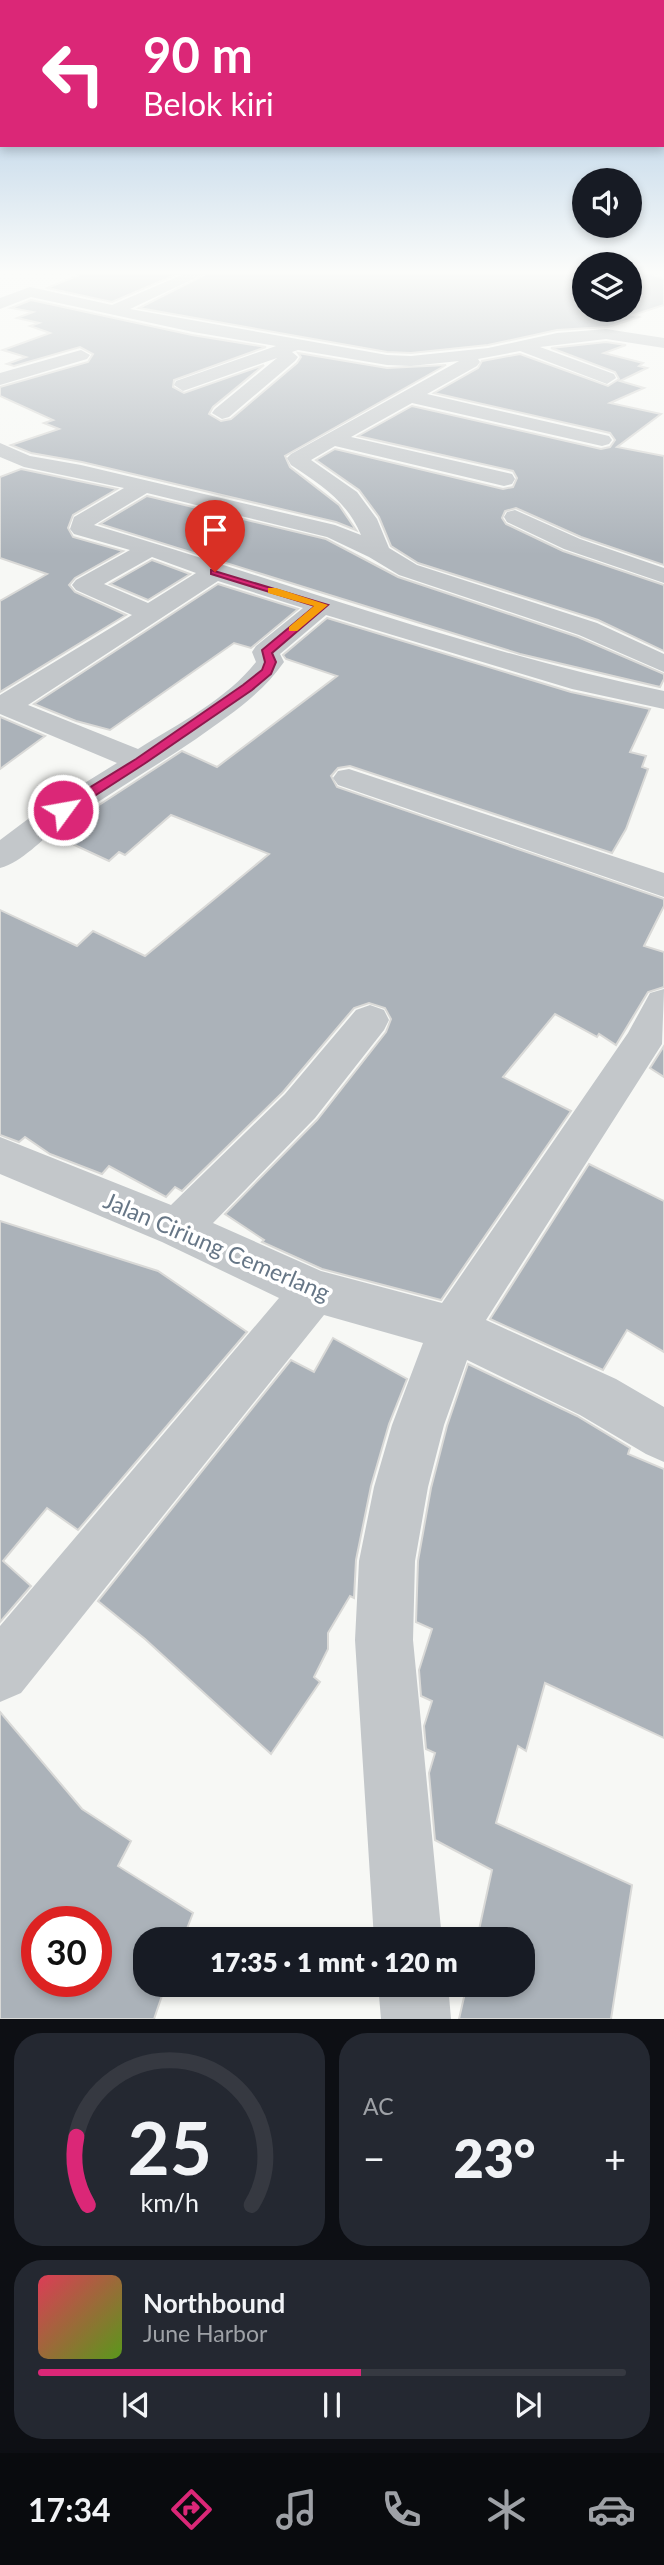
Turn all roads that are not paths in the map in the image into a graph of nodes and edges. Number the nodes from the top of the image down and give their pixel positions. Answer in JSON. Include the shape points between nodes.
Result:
{"nodes":[{"id":1,"x":40,"y":367,"type":"edge"},
{"id":2,"x":238,"y":367,"type":"edge"},
{"id":3,"x":276,"y":367,"type":"edge"},
{"id":4,"x":462,"y":367,"type":"edge"},
{"id":5,"x":578,"y":367,"type":"edge"},
{"id":6,"x":607,"y":378,"type":"dead end"},
{"id":7,"x":0,"y":379,"type":"edge"},
{"id":8,"x":183,"y":385,"type":"dead end"},
{"id":9,"x":408,"y":396,"type":"junction"},
{"id":10,"x":222,"y":412,"type":"dead end"},
{"id":11,"x":332,"y":439,"type":"junction"},
{"id":12,"x":602,"y":440,"type":"dead end"},
{"id":13,"x":0,"y":449,"type":"edge"},
{"id":14,"x":24,"y":461,"type":"junction"},
{"id":15,"x":0,"y":471,"type":"edge"},
{"id":16,"x":504,"y":479,"type":"dead end"},
{"id":17,"x":142,"y":487,"type":"junction"},
{"id":18,"x":515,"y":517,"type":"dead end"},
{"id":19,"x":150,"y":548,"type":"junction"},
{"id":20,"x":378,"y":552,"type":"junction"},
{"id":21,"x":215,"y":572,"type":"junction"},
{"id":22,"x":664,"y":576,"type":"edge"},
{"id":23,"x":322,"y":605,"type":"junction"},
{"id":24,"x":148,"y":614,"type":"junction"},
{"id":25,"x":664,"y":664,"type":"edge"},
{"id":26,"x":664,"y":700,"type":"edge"},
{"id":27,"x":4,"y":705,"type":"edge"},
{"id":28,"x":140,"y":761,"type":"junction"},
{"id":29,"x":349,"y":778,"type":"dead end"},
{"id":30,"x":0,"y":857,"type":"edge"},
{"id":31,"x":664,"y":885,"type":"edge"},
{"id":32,"x":664,"y":1003,"type":"edge"},
{"id":33,"x":370,"y":1020,"type":"dead end"},
{"id":34,"x":0,"y":1155,"type":"edge"},
{"id":35,"x":178,"y":1228,"type":"junction"},
{"id":36,"x":314,"y":1291,"type":"junction"},
{"id":37,"x":453,"y":1329,"type":"junction"},
{"id":38,"x":664,"y":1436,"type":"edge"},
{"id":39,"x":0,"y":1672,"type":"edge"},
{"id":40,"x":407,"y":1927,"type":"edge"},
{"id":41,"x":413,"y":1997,"type":"edge"},
{"id":42,"x":416,"y":2019,"type":"edge"}],
"edges":[{"from":1,"to":7,"type":"street"},
{"from":2,"to":8,"type":"street"},
{"from":3,"to":10,"type":"street"},
{"from":4,"to":9,"type":"street"},
{"from":5,"to":6,"type":"street"},
{"from":9,"to":11,"type":"street"},
{"from":9,"to":12,"type":"street"},
{"from":11,"to":16,"type":"street"},
{"from":11,"to":20,"type":"street","via":[[298,461],[338,486],[365,513]]},
{"from":13,"to":14,"type":"street"},
{"from":14,"to":15,"type":"street"},
{"from":14,"to":17,"type":"street"},
{"from":17,"to":19,"type":"street","via":[[81,526]]},
{"from":17,"to":20,"type":"street","via":[[304,523]]},
{"from":18,"to":22,"type":"street","via":[[572,544]]},
{"from":19,"to":21,"type":"street"},
{"from":19,"to":24,"type":"street","via":[[85,585]]},
{"from":20,"to":25,"type":"street","via":[[417,574],[588,629]]},
{"from":21,"to":23,"type":"street"},
{"from":21,"to":24,"type":"street"},
{"from":23,"to":26,"type":"street","via":[[582,683]]},
{"from":23,"to":28,"type":"street","via":[[266,652],[267,671]]},
{"from":24,"to":27,"type":"street"},
{"from":27,"to":28,"type":"street"},
{"from":28,"to":30,"type":"street","via":[[44,822]]},
{"from":29,"to":31,"type":"street"},
{"from":32,"to":37,"type":"street","via":[[642,1044]]},
{"from":33,"to":35,"type":"street","via":[[300,1106]]},
{"from":34,"to":35,"type":"street","name":"Jalan Ciriung Cemerlang"},
{"from":35,"to":36,"type":"street","name":"Jalan Ciriung Cemerlang"},
{"from":36,"to":37,"type":"street","name":"Jalan Ciriung Cemerlang"},
{"from":36,"to":39,"type":"street"},
{"from":37,"to":38,"type":"street","name":"Jalan Ciriung Cemerlang","via":[[598,1397]]},
{"from":37,"to":40,"type":"street","via":[[418,1425],[387,1561],[384,1640]]},
{"from":41,"to":42,"type":"street"}]}
